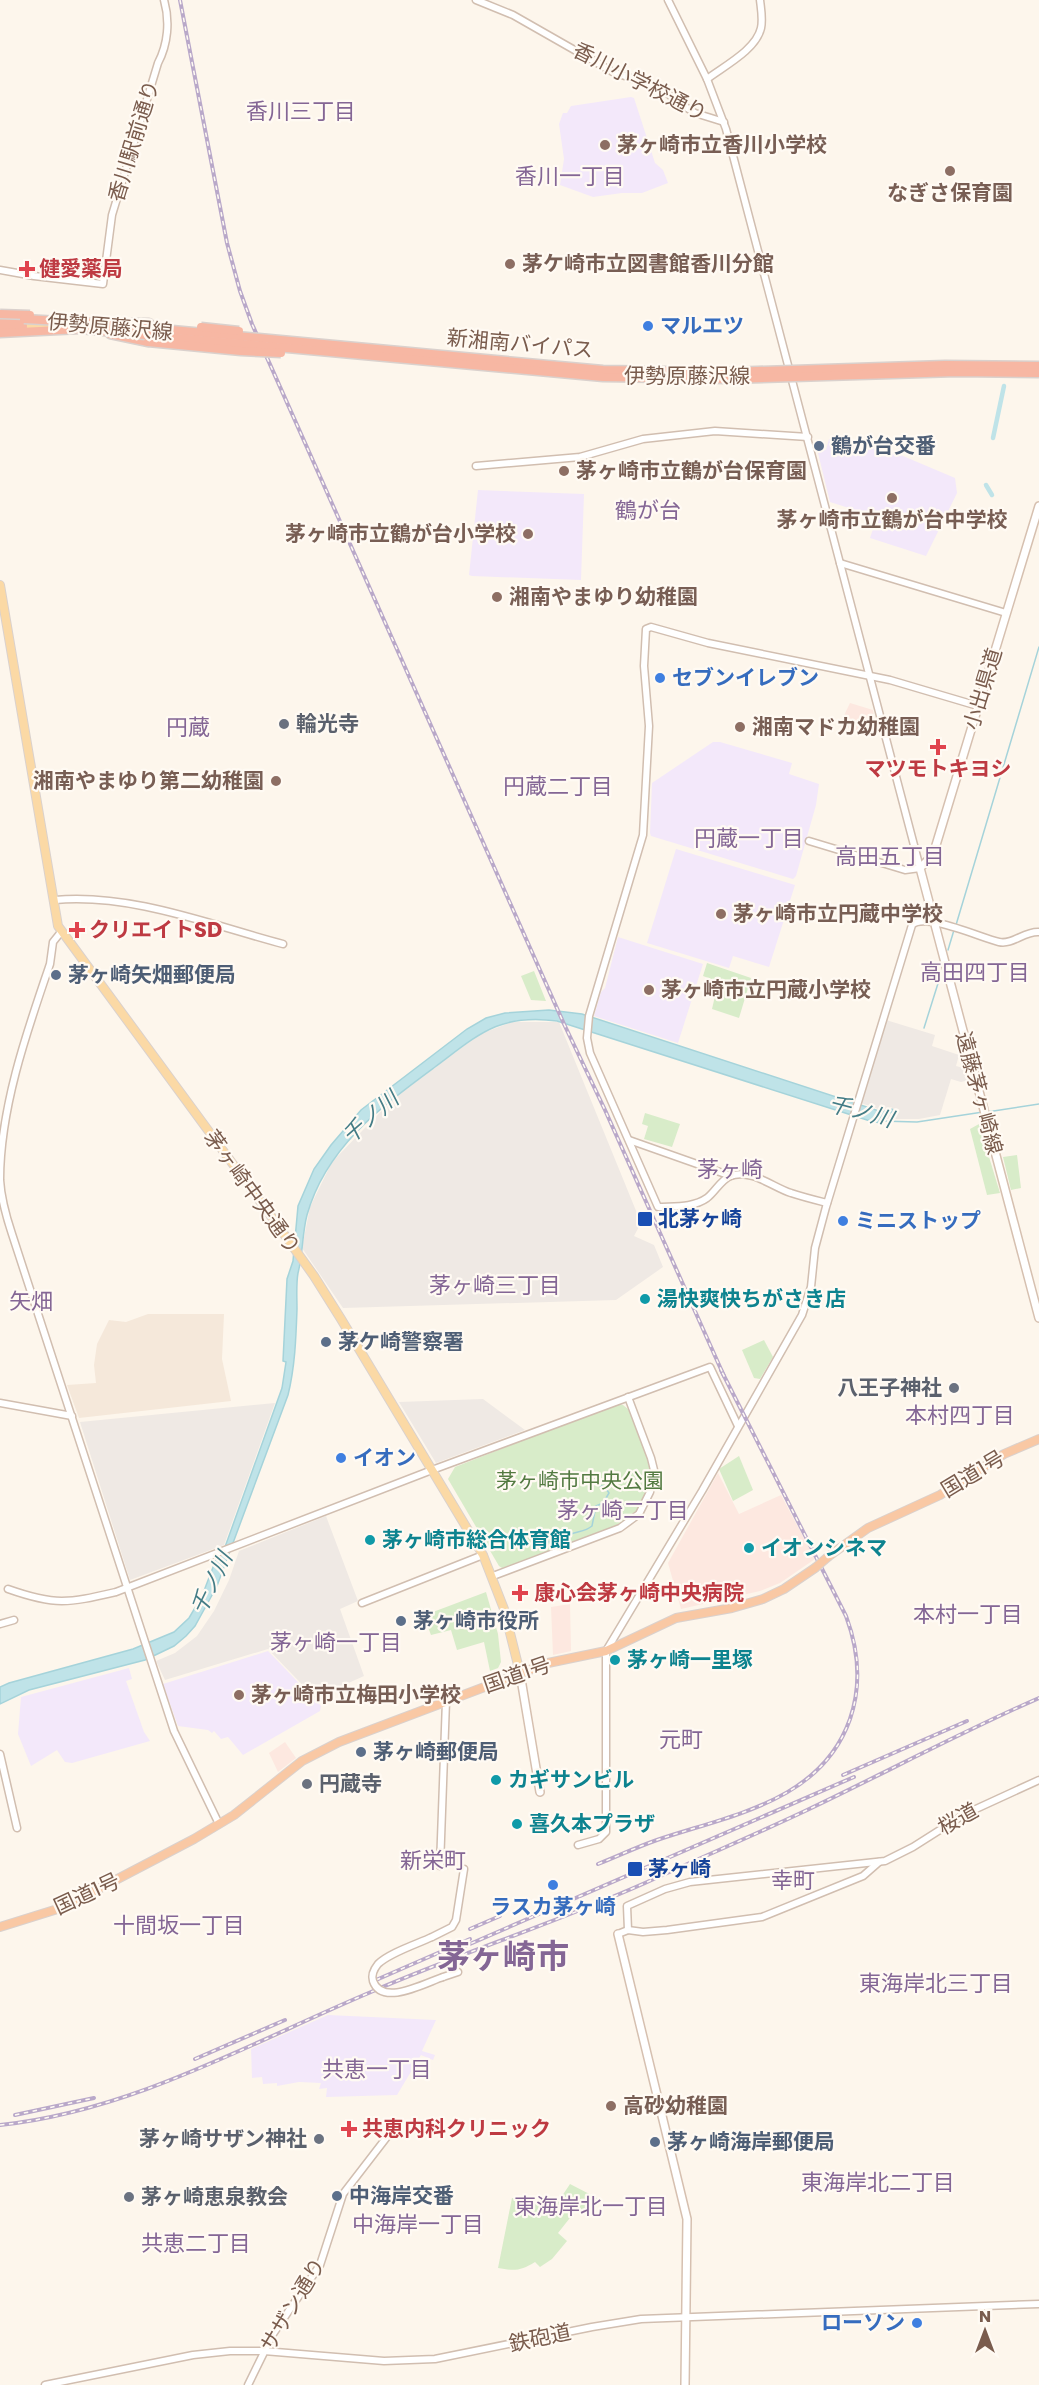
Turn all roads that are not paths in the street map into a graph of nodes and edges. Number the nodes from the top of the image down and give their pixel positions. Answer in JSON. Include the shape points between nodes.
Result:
{"nodes":[{"id":1,"x":164,"y":0,"type":"edge"},
{"id":2,"x":476,"y":0,"type":"edge"},
{"id":3,"x":668,"y":0,"type":"edge"},
{"id":4,"x":760,"y":0,"type":"edge"},
{"id":5,"x":707,"y":79,"type":"junction"},
{"id":6,"x":724,"y":122,"type":"junction"},
{"id":7,"x":0,"y":270,"type":"edge"},
{"id":8,"x":0,"y":314,"type":"edge"},
{"id":9,"x":0,"y":323,"type":"edge"},
{"id":10,"x":122,"y":325,"type":"junction"},
{"id":11,"x":80,"y":326,"type":"junction"},
{"id":12,"x":0,"y":333,"type":"edge"},
{"id":13,"x":220,"y":338,"type":"dead end"},
{"id":14,"x":300,"y":346,"type":"dead end"},
{"id":15,"x":366,"y":348,"type":"junction"},
{"id":16,"x":335,"y":353,"type":"junction"},
{"id":17,"x":1039,"y":369,"type":"edge"},
{"id":18,"x":790,"y":374,"type":"junction"},
{"id":19,"x":808,"y":436,"type":"junction"},
{"id":20,"x":476,"y":466,"type":"dead end"},
{"id":21,"x":1039,"y":506,"type":"edge"},
{"id":22,"x":840,"y":563,"type":"junction"},
{"id":23,"x":0,"y":585,"type":"edge"},
{"id":24,"x":1006,"y":613,"type":"junction"},
{"id":25,"x":868,"y":675,"type":"junction"},
{"id":26,"x":978,"y":706,"type":"junction"},
{"id":27,"x":809,"y":841,"type":"dead end"},
{"id":28,"x":920,"y":868,"type":"junction"},
{"id":29,"x":55,"y":900,"type":"junction"},
{"id":30,"x":933,"y":922,"type":"junction"},
{"id":31,"x":61,"y":932,"type":"junction"},
{"id":32,"x":1039,"y":932,"type":"edge"},
{"id":33,"x":283,"y":944,"type":"dead end"},
{"id":34,"x":629,"y":1140,"type":"junction"},
{"id":35,"x":731,"y":1176,"type":"junction"},
{"id":36,"x":827,"y":1203,"type":"junction"},
{"id":37,"x":1039,"y":1318,"type":"edge"},
{"id":38,"x":628,"y":1397,"type":"junction"},
{"id":39,"x":0,"y":1403,"type":"edge"},
{"id":40,"x":72,"y":1416,"type":"junction"},
{"id":41,"x":738,"y":1426,"type":"junction"},
{"id":42,"x":1039,"y":1439,"type":"edge"},
{"id":43,"x":432,"y":1470,"type":"junction"},
{"id":44,"x":483,"y":1555,"type":"junction"},
{"id":45,"x":493,"y":1576,"type":"junction"},
{"id":46,"x":128,"y":1587,"type":"junction"},
{"id":47,"x":8,"y":1589,"type":"dead end"},
{"id":48,"x":362,"y":1603,"type":"dead end"},
{"id":49,"x":14,"y":1620,"type":"dead end"},
{"id":50,"x":0,"y":1624,"type":"edge"},
{"id":51,"x":606,"y":1651,"type":"junction"},
{"id":52,"x":520,"y":1673,"type":"junction"},
{"id":53,"x":446,"y":1701,"type":"junction"},
{"id":54,"x":0,"y":1754,"type":"edge"},
{"id":55,"x":1039,"y":1780,"type":"edge"},
{"id":56,"x":540,"y":1792,"type":"dead end"},
{"id":57,"x":219,"y":1824,"type":"junction"},
{"id":58,"x":17,"y":1828,"type":"dead end"},
{"id":59,"x":578,"y":1845,"type":"dead end"},
{"id":60,"x":880,"y":1862,"type":"junction"},
{"id":61,"x":440,"y":1866,"type":"dead end"},
{"id":62,"x":464,"y":1869,"type":"dead end"},
{"id":63,"x":0,"y":1927,"type":"edge"},
{"id":64,"x":628,"y":1930,"type":"junction"},
{"id":65,"x":618,"y":1934,"type":"joint"},
{"id":66,"x":458,"y":1972,"type":"dead end"},
{"id":67,"x":390,"y":2133,"type":"dead end"},
{"id":68,"x":1039,"y":2304,"type":"edge"},
{"id":69,"x":686,"y":2318,"type":"junction"},
{"id":70,"x":264,"y":2351,"type":"junction"},
{"id":71,"x":45,"y":2385,"type":"edge"},
{"id":72,"x":248,"y":2385,"type":"edge"},
{"id":73,"x":685,"y":2385,"type":"edge"}],
"edges":[{"from":1,"to":7,"type":"street","name":"香川駅前通り","via":[[166,45],[112,215],[103,284]]},
{"from":2,"to":6,"type":"street","name":"香川小学校通り","via":[[526,21],[613,72],[663,89],[684,108]]},
{"from":3,"to":5,"type":"street"},
{"from":4,"to":5,"type":"street","via":[[762,24],[757,37]]},
{"from":5,"to":6,"type":"street"},
{"from":6,"to":18,"type":"street"},
{"from":8,"to":10,"type":"highway","bridge":true},
{"from":9,"to":10,"type":"highway","name":"新湘南バイパス","bridge":true,"via":[[69,321]]},
{"from":9,"to":11,"type":"highway","name":"新湘南バイパス"},
{"from":10,"to":15,"type":"highway","name":"新湘南バイパス","bridge":true},
{"from":11,"to":12,"type":"highway"},
{"from":11,"to":13,"type":"main road","name":"伊勢原藤沢線"},
{"from":11,"to":15,"type":"highway","bridge":true,"via":[[149,323]]},
{"from":11,"to":16,"type":"highway","name":"新湘南バイパス","bridge":true},
{"from":11,"to":16,"type":"highway","bridge":true,"via":[[148,342],[256,352]]},
{"from":14,"to":18,"type":"main road","name":"伊勢原藤沢線","via":[[603,371]]},
{"from":15,"to":17,"type":"highway","name":"新湘南バイパス","bridge":true,"via":[[645,371],[945,365]]},
{"from":16,"to":17,"type":"highway","name":"新湘南バイパス","bridge":true,"via":[[645,378],[739,379]]},
{"from":17,"to":18,"type":"main road","name":"伊勢原藤沢線"},
{"from":17,"to":18,"type":"main road","name":"伊勢原藤沢線","via":[[983,363]]},
{"from":18,"to":19,"type":"street"},
{"from":19,"to":20,"type":"street","via":[[715,431],[643,439],[580,457]]},
{"from":19,"to":22,"type":"street"},
{"from":21,"to":24,"type":"main road","name":"小出県道"},
{"from":22,"to":24,"type":"street"},
{"from":22,"to":25,"type":"street"},
{"from":23,"to":29,"type":"main road","name":"茅ヶ崎中央通り"},
{"from":24,"to":26,"type":"main road","name":"小出県道"},
{"from":25,"to":26,"type":"street"},
{"from":25,"to":28,"type":"street"},
{"from":25,"to":34,"type":"street","via":[[646,629],[644,672],[649,726],[643,835],[587,1030],[592,1061]]},
{"from":26,"to":28,"type":"main road","name":"小出県道","via":[[933,855]]},
{"from":27,"to":28,"type":"street","via":[[905,870]]},
{"from":28,"to":30,"type":"main road","name":"遠藤茅ヶ崎線"},
{"from":29,"to":31,"type":"main road","name":"茅ヶ崎中央通り"},
{"from":29,"to":33,"type":"street","via":[[133,903]]},
{"from":30,"to":32,"type":"street","via":[[1003,942]]},
{"from":30,"to":36,"type":"street","via":[[916,921],[910,930]]},
{"from":30,"to":37,"type":"main road","name":"遠藤茅ヶ崎線"},
{"from":31,"to":40,"type":"street","via":[[53,942],[50,964],[10,1094],[0,1181],[12,1234]]},
{"from":31,"to":43,"type":"main road","name":"茅ヶ崎中央通り","via":[[304,1262]]},
{"from":34,"to":35,"type":"street"},
{"from":34,"to":35,"type":"street","via":[[658,1207],[696,1204]]},
{"from":35,"to":36,"type":"street","via":[[770,1182],[789,1193]]},
{"from":36,"to":41,"type":"street","via":[[806,1305]]},
{"from":38,"to":41,"type":"street","via":[[710,1367]]},
{"from":38,"to":43,"type":"street"},
{"from":38,"to":45,"type":"street","via":[[654,1470],[650,1492],[639,1514],[621,1528]]},
{"from":39,"to":40,"type":"street"},
{"from":40,"to":46,"type":"street"},
{"from":41,"to":51,"type":"street"},
{"from":42,"to":51,"type":"highway","name":"国道1号","bridge":true,"via":[[1004,1454],[940,1495],[868,1528],[816,1568],[764,1599],[676,1618]]},
{"from":43,"to":44,"type":"main road","name":"茅ヶ崎中央通り"},
{"from":43,"to":46,"type":"street"},
{"from":44,"to":45,"type":"main road","name":"茅ヶ崎中央通り"},
{"from":44,"to":48,"type":"street"},
{"from":45,"to":52,"type":"main road","name":"茅ヶ崎中央通り"},
{"from":46,"to":47,"type":"street","via":[[59,1602]]},
{"from":46,"to":57,"type":"street","via":[[174,1731]]},
{"from":49,"to":50,"type":"street"},
{"from":51,"to":52,"type":"highway","name":"国道1号"},
{"from":51,"to":59,"type":"street","via":[[606,1832],[599,1839]]},
{"from":52,"to":53,"type":"highway","name":"国道1号"},
{"from":52,"to":56,"type":"main road","name":"茅ヶ崎中央通り"},
{"from":53,"to":57,"type":"highway","name":"国道1号","via":[[339,1742],[302,1761]]},
{"from":53,"to":61,"type":"street"},
{"from":54,"to":58,"type":"street"},
{"from":55,"to":60,"type":"street","name":"桜道","via":[[965,1814]]},
{"from":57,"to":63,"type":"highway","name":"国道1号","via":[[64,1907]]},
{"from":60,"to":64,"type":"street","via":[[864,1875],[762,1917],[667,1930]]},
{"from":60,"to":64,"type":"street","via":[[678,1885],[627,1905]]},
{"from":62,"to":66,"type":"street","bridge":true,"via":[[452,1927],[381,1961],[372,1979],[386,1994]]},
{"from":64,"to":65,"type":"street"},
{"from":65,"to":69,"type":"main road","via":[[687,2219]]},
{"from":67,"to":70,"type":"street","name":"サザン通り","via":[[343,2194],[320,2265]]},
{"from":68,"to":69,"type":"street","name":"鉄砲道"},
{"from":69,"to":70,"type":"street","name":"鉄砲道","via":[[621,2321],[435,2359],[384,2361]]},
{"from":69,"to":73,"type":"main road"},
{"from":70,"to":71,"type":"street","name":"鉄砲道","via":[[203,2354]]},
{"from":70,"to":72,"type":"street","name":"サザン通り"}]}
